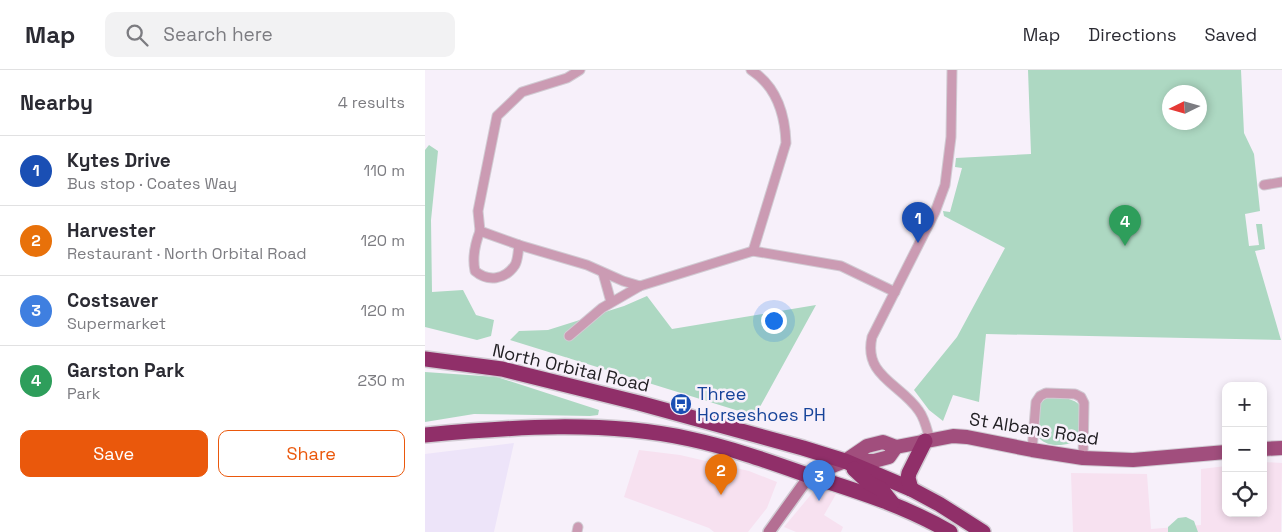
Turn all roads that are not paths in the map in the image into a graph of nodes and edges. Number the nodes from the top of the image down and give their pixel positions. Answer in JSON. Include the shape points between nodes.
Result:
{"nodes":[{"id":1,"x":580,"y":70,"type":"edge"},
{"id":2,"x":751,"y":70,"type":"edge"},
{"id":3,"x":952,"y":70,"type":"edge"},
{"id":4,"x":1282,"y":182,"type":"edge"},
{"id":5,"x":1264,"y":185,"type":"dead end"},
{"id":6,"x":480,"y":231,"type":"junction"},
{"id":7,"x":519,"y":245,"type":"junction"},
{"id":8,"x":753,"y":251,"type":"junction"},
{"id":9,"x":603,"y":273,"type":"junction"},
{"id":10,"x":640,"y":286,"type":"junction"},
{"id":11,"x":895,"y":292,"type":"junction"},
{"id":12,"x":611,"y":302,"type":"junction"},
{"id":13,"x":569,"y":336,"type":"dead end"},
{"id":14,"x":425,"y":359,"type":"edge"},
{"id":15,"x":733,"y":428,"type":"junction"},
{"id":16,"x":425,"y":435,"type":"edge"},
{"id":17,"x":927,"y":440,"type":"junction"},
{"id":18,"x":1267,"y":448,"type":"edge"},
{"id":19,"x":1282,"y":448,"type":"edge"},
{"id":20,"x":1032,"y":450,"type":"junction"},
{"id":21,"x":1222,"y":452,"type":"edge"},
{"id":22,"x":1083,"y":458,"type":"junction"},
{"id":23,"x":845,"y":461,"type":"junction"},
{"id":24,"x":810,"y":476,"type":"junction"},
{"id":25,"x":911,"y":490,"type":"junction"},
{"id":26,"x":892,"y":503,"type":"junction"},
{"id":27,"x":769,"y":532,"type":"edge"},
{"id":28,"x":950,"y":532,"type":"edge"},
{"id":29,"x":983,"y":532,"type":"edge"}],
"edges":[{"from":1,"to":6,"type":"street","via":[[567,78],[522,92],[497,116],[478,212]]},
{"from":2,"to":8,"type":"street","via":[[762,77],[780,105],[786,143]]},
{"from":3,"to":11,"type":"street","via":[[951,137],[945,185]]},
{"from":4,"to":5,"type":"street"},
{"from":6,"to":7,"type":"street"},
{"from":6,"to":7,"type":"street","via":[[474,265],[475,271],[485,277],[497,278],[511,270],[517,260]]},
{"from":7,"to":9,"type":"street","via":[[587,265]]},
{"from":8,"to":10,"type":"street"},
{"from":8,"to":11,"type":"street","via":[[841,266]]},
{"from":9,"to":10,"type":"street"},
{"from":9,"to":12,"type":"street"},
{"from":10,"to":12,"type":"street"},
{"from":11,"to":17,"type":"street","via":[[872,337],[872,358],[880,374],[920,411]]},
{"from":12,"to":13,"type":"street"},
{"from":14,"to":15,"type":"highway","name":"North Orbital Road","via":[[502,369]]},
{"from":15,"to":23,"type":"highway","name":"North Orbital Road"},
{"from":15,"to":24,"type":"highway","via":[[742,442],[790,457]]},
{"from":16,"to":24,"type":"highway","via":[[547,426],[648,432],[708,444]]},
{"from":17,"to":20,"type":"main road","name":"St Albans Road","via":[[967,437]]},
{"from":17,"to":23,"type":"main road","name":"St Albans Road","via":[[897,447],[883,442],[867,446]]},
{"from":17,"to":25,"type":"highway","via":[[909,473]]},
{"from":18,"to":19,"type":"main road"},
{"from":20,"to":22,"type":"main road","name":"St Albans Road"},
{"from":20,"to":22,"type":"street","via":[[1036,402],[1040,396],[1075,394],[1084,403]]},
{"from":21,"to":22,"type":"main road","name":"St Albans Road","via":[[1133,460]]},
{"from":23,"to":24,"type":"main road","name":"St Albans Road"},
{"from":23,"to":25,"type":"highway","name":"North Orbital Road"},
{"from":23,"to":26,"type":"highway","via":[[869,483],[881,488]]},
{"from":24,"to":26,"type":"highway"},
{"from":24,"to":27,"type":"street"},
{"from":25,"to":29,"type":"highway","name":"North Orbital Road"},
{"from":26,"to":28,"type":"highway"}]}
